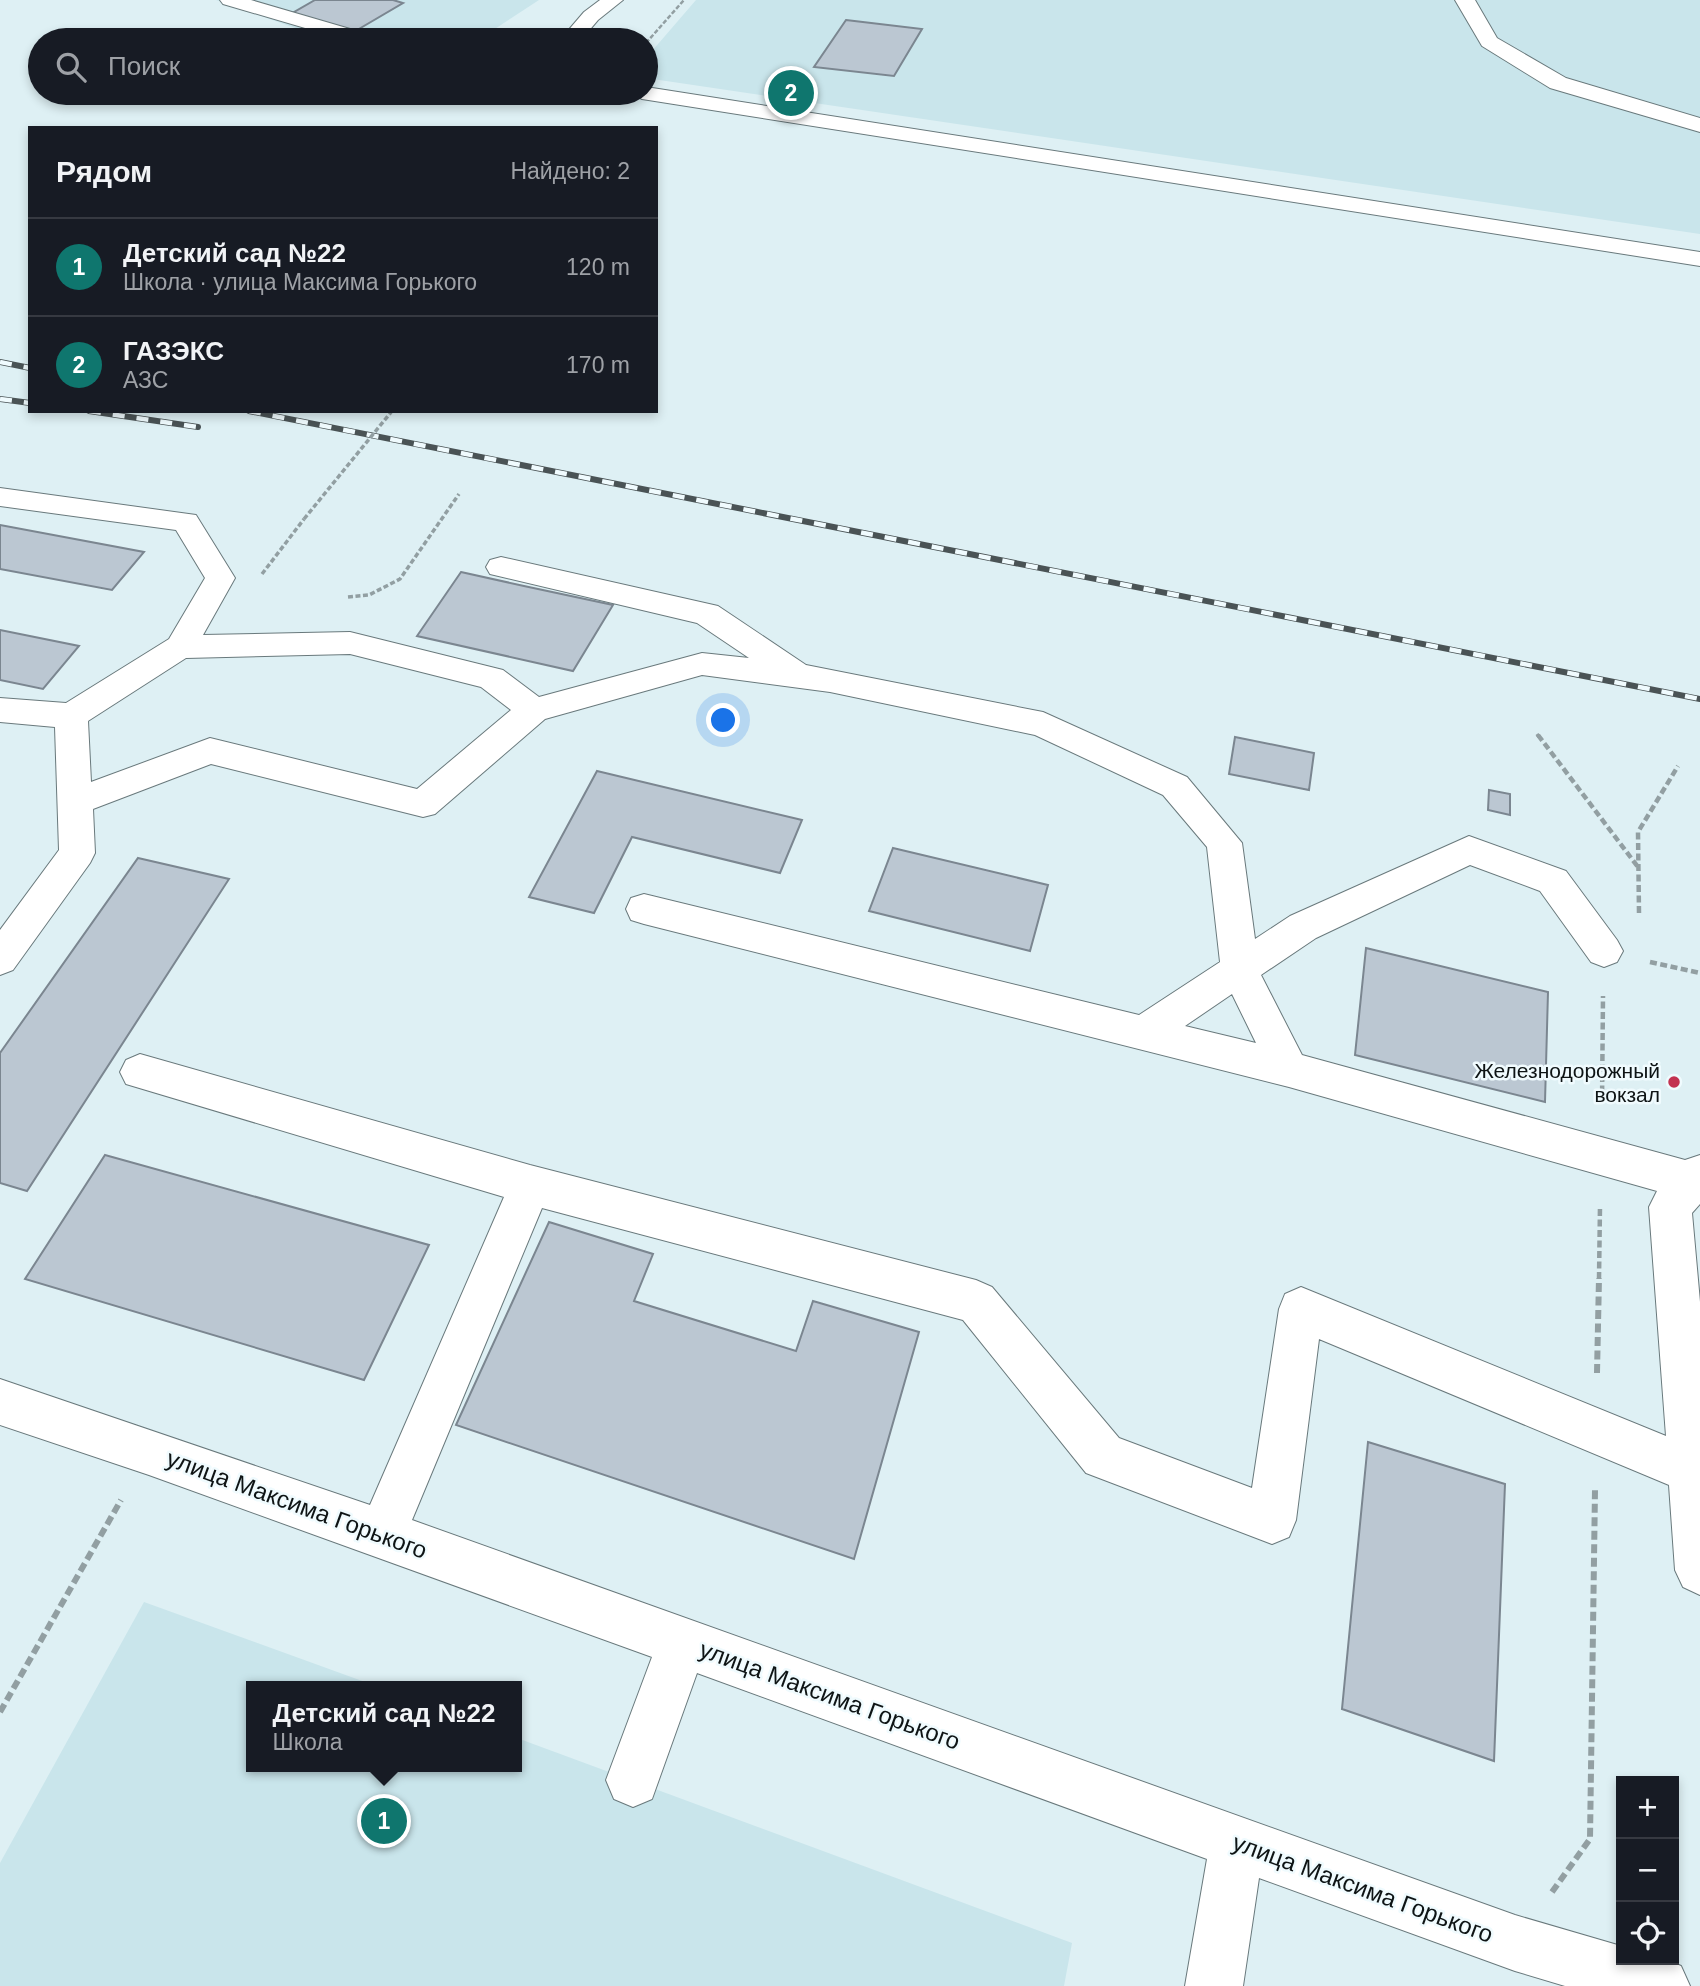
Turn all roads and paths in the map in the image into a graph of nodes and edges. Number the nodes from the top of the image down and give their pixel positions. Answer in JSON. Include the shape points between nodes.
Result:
{"nodes":[{"id":1,"x":230,"y":0,"type":"edge"},
{"id":2,"x":613,"y":0,"type":"edge"},
{"id":3,"x":684,"y":0,"type":"edge"},
{"id":4,"x":1465,"y":0,"type":"edge"},
{"id":5,"x":326,"y":28,"type":"edge"},
{"id":6,"x":580,"y":28,"type":"edge"},
{"id":7,"x":658,"y":29,"type":"edge"},
{"id":8,"x":658,"y":96,"type":"edge"},
{"id":9,"x":1700,"y":125,"type":"edge"},
{"id":10,"x":1700,"y":260,"type":"edge"},
{"id":11,"x":389,"y":413,"type":"edge"},
{"id":12,"x":459,"y":494,"type":"dead end"},
{"id":13,"x":0,"y":497,"type":"edge"},
{"id":14,"x":501,"y":568,"type":"dead end"},
{"id":15,"x":258,"y":578,"type":"dead end"},
{"id":16,"x":341,"y":598,"type":"dead end"},
{"id":17,"x":180,"y":647,"type":"junction"},
{"id":18,"x":799,"y":676,"type":"junction"},
{"id":19,"x":0,"y":710,"type":"edge"},
{"id":20,"x":534,"y":710,"type":"junction"},
{"id":21,"x":71,"y":716,"type":"junction"},
{"id":22,"x":1537,"y":734,"type":"dead end"},
{"id":23,"x":1678,"y":766,"type":"dead end"},
{"id":24,"x":75,"y":802,"type":"junction"},
{"id":25,"x":1638,"y":867,"type":"junction"},
{"id":26,"x":644,"y":909,"type":"dead end"},
{"id":27,"x":1639,"y":920,"type":"dead end"},
{"id":28,"x":1604,"y":951,"type":"dead end"},
{"id":29,"x":0,"y":959,"type":"edge"},
{"id":30,"x":1240,"y":971,"type":"junction"},
{"id":31,"x":1143,"y":1033,"type":"junction"},
{"id":32,"x":1289,"y":1069,"type":"junction"},
{"id":33,"x":140,"y":1072,"type":"dead end"},
{"id":34,"x":1697,"y":1178,"type":"edge"},
{"id":35,"x":530,"y":1185,"type":"junction"},
{"id":36,"x":0,"y":1402,"type":"edge"},
{"id":37,"x":149,"y":1451,"type":"junction"},
{"id":38,"x":1692,"y":1471,"type":"junction"},
{"id":39,"x":382,"y":1534,"type":"junction"},
{"id":40,"x":1700,"y":1570,"type":"edge"},
{"id":41,"x":683,"y":1642,"type":"junction"},
{"id":42,"x":0,"y":1712,"type":"edge"},
{"id":43,"x":633,"y":1780,"type":"dead end"},
{"id":44,"x":1237,"y":1842,"type":"junction"},
{"id":45,"x":1214,"y":1986,"type":"edge"},
{"id":46,"x":1661,"y":1986,"type":"edge"}],
"edges":[{"from":1,"to":5,"type":"street"},
{"from":2,"to":6,"type":"street"},
{"from":3,"to":7,"type":"path"},
{"from":4,"to":9,"type":"street","via":[[1489,42],[1559,83]]},
{"from":8,"to":10,"type":"street"},
{"from":11,"to":15,"type":"path","bridge":true},
{"from":12,"to":16,"type":"path","via":[[400,579],[369,595]]},
{"from":13,"to":17,"type":"street","via":[[187,522],[220,578]]},
{"from":14,"to":18,"type":"street","via":[[707,614]]},
{"from":17,"to":20,"type":"street","via":[[350,643],[491,678]]},
{"from":17,"to":21,"type":"street"},
{"from":18,"to":20,"type":"street","via":[[702,664]]},
{"from":18,"to":30,"type":"street","via":[[1043,724],[1175,786],[1224,843]]},
{"from":19,"to":21,"type":"street"},
{"from":20,"to":24,"type":"street","via":[[423,804],[210,751]]},
{"from":21,"to":24,"type":"street"},
{"from":22,"to":25,"type":"path"},
{"from":23,"to":25,"type":"path","via":[[1638,832]]},
{"from":24,"to":29,"type":"street","via":[[77,853]]},
{"from":25,"to":27,"type":"path"},
{"from":26,"to":31,"type":"street"},
{"from":28,"to":30,"type":"street","via":[[1553,881],[1469,850],[1303,927]]},
{"from":30,"to":31,"type":"street"},
{"from":30,"to":32,"type":"street"},
{"from":31,"to":32,"type":"street"},
{"from":32,"to":34,"type":"street"},
{"from":33,"to":35,"type":"street"},
{"from":34,"to":38,"type":"street","via":[[1670,1207]]},
{"from":35,"to":38,"type":"street","via":[[976,1302],[1102,1456],[1272,1520],[1301,1309]]},
{"from":35,"to":39,"type":"street"},
{"from":36,"to":37,"type":"street","name":"улица Максима Горького"},
{"from":37,"to":39,"type":"street","name":"улица Максима Горького"},
{"from":37,"to":42,"type":"path"},
{"from":38,"to":40,"type":"street"},
{"from":39,"to":41,"type":"street","name":"улица Максима Горького"},
{"from":41,"to":43,"type":"street"},
{"from":41,"to":44,"type":"street","name":"улица Максима Горького"},
{"from":44,"to":45,"type":"street"},
{"from":44,"to":46,"type":"street","name":"улица Максима Горького","via":[[1516,1943]]}]}
